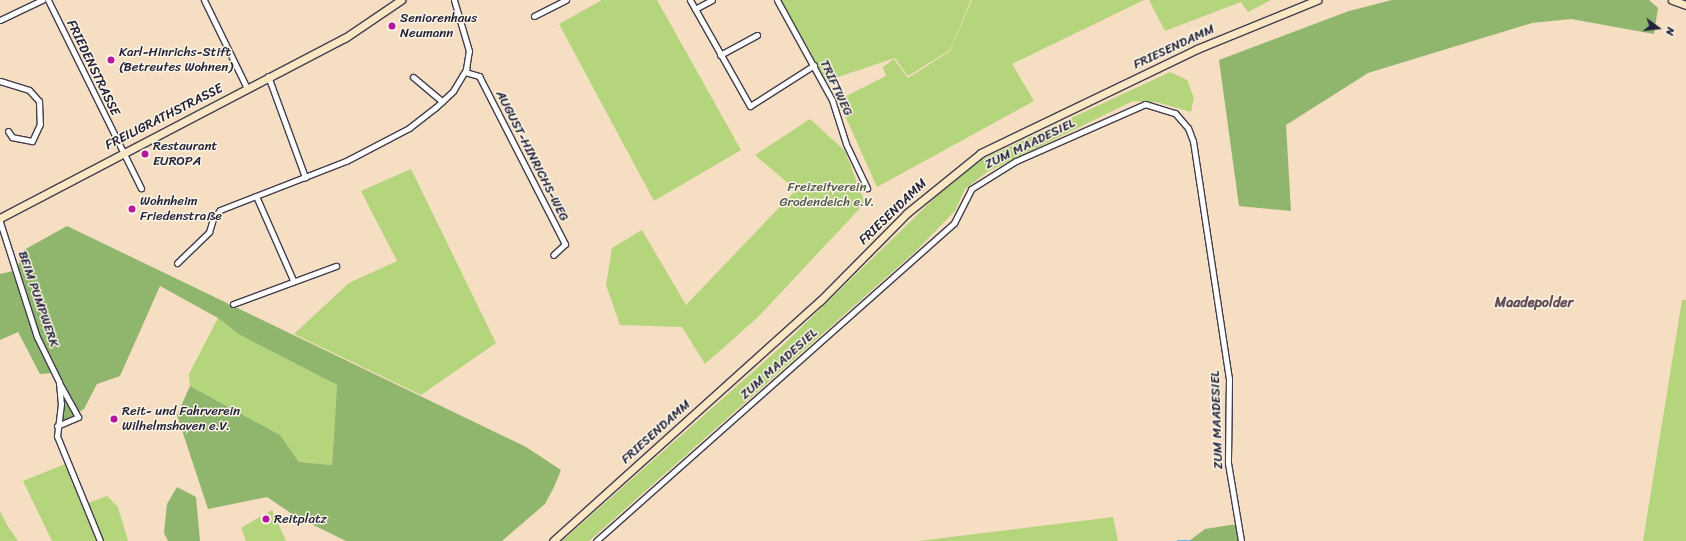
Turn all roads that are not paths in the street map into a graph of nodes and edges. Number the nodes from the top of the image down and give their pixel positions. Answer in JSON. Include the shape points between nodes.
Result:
{"nodes":[{"id":1,"x":42,"y":0,"type":"edge"},
{"id":2,"x":48,"y":0,"type":"edge"},
{"id":3,"x":204,"y":0,"type":"edge"},
{"id":4,"x":402,"y":0,"type":"edge"},
{"id":5,"x":454,"y":0,"type":"edge"},
{"id":6,"x":566,"y":0,"type":"edge"},
{"id":7,"x":690,"y":0,"type":"edge"},
{"id":8,"x":712,"y":0,"type":"edge"},
{"id":9,"x":777,"y":0,"type":"edge"},
{"id":10,"x":1317,"y":0,"type":"edge"},
{"id":11,"x":1672,"y":0,"type":"edge"},
{"id":12,"x":559,"y":2,"type":"edge"},
{"id":13,"x":1686,"y":5,"type":"edge"},
{"id":14,"x":695,"y":9,"type":"junction"},
{"id":15,"x":534,"y":16,"type":"dead end"},
{"id":16,"x":0,"y":20,"type":"edge"},
{"id":17,"x":757,"y":35,"type":"dead end"},
{"id":18,"x":720,"y":55,"type":"junction"},
{"id":19,"x":814,"y":65,"type":"junction"},
{"id":20,"x":465,"y":72,"type":"junction"},
{"id":21,"x":268,"y":76,"type":"junction"},
{"id":22,"x":413,"y":77,"type":"dead end"},
{"id":23,"x":0,"y":81,"type":"edge"},
{"id":24,"x":247,"y":88,"type":"junction"},
{"id":25,"x":442,"y":101,"type":"junction"},
{"id":26,"x":8,"y":131,"type":"dead end"},
{"id":27,"x":121,"y":152,"type":"junction"},
{"id":28,"x":305,"y":177,"type":"junction"},
{"id":29,"x":141,"y":188,"type":"dead end"},
{"id":30,"x":866,"y":188,"type":"dead end"},
{"id":31,"x":256,"y":196,"type":"junction"},
{"id":32,"x":0,"y":218,"type":"edge"},
{"id":33,"x":0,"y":222,"type":"edge"},
{"id":34,"x":553,"y":255,"type":"dead end"},
{"id":35,"x":177,"y":263,"type":"dead end"},
{"id":36,"x":336,"y":266,"type":"dead end"},
{"id":37,"x":293,"y":280,"type":"junction"},
{"id":38,"x":233,"y":304,"type":"dead end"},
{"id":39,"x":59,"y":382,"type":"junction"},
{"id":40,"x":57,"y":426,"type":"junction"},
{"id":41,"x":100,"y":541,"type":"edge"},
{"id":42,"x":553,"y":541,"type":"edge"},
{"id":43,"x":596,"y":541,"type":"edge"},
{"id":44,"x":1241,"y":541,"type":"edge"}],
"edges":[{"from":1,"to":16,"type":"street"},
{"from":2,"to":27,"type":"street","name":"FRIEDENSTRASSE"},
{"from":3,"to":24,"type":"street"},
{"from":4,"to":21,"type":"main road","name":"FREILIGRATHSTRASSE","via":[[345,38]]},
{"from":5,"to":20,"type":"street","via":[[469,51]]},
{"from":6,"to":12,"type":"street"},
{"from":7,"to":14,"type":"street"},
{"from":8,"to":14,"type":"street"},
{"from":9,"to":19,"type":"street","name":"TRIFTWEG"},
{"from":10,"to":42,"type":"main road","name":"FRIESENDAMM","via":[[1197,49],[981,154],[907,214],[820,301]]},
{"from":11,"to":13,"type":"main road"},
{"from":12,"to":15,"type":"street"},
{"from":14,"to":18,"type":"street"},
{"from":17,"to":18,"type":"street"},
{"from":18,"to":19,"type":"street","via":[[750,106]]},
{"from":19,"to":30,"type":"street","name":"TRIFTWEG","via":[[832,100],[846,144]]},
{"from":20,"to":25,"type":"street"},
{"from":20,"to":34,"type":"street","name":"AUGUST-HINRICHS-WEG","via":[[479,76],[565,244]]},
{"from":21,"to":24,"type":"main road","name":"FREILIGRATHSTRASSE"},
{"from":21,"to":28,"type":"street"},
{"from":22,"to":25,"type":"street"},
{"from":23,"to":26,"type":"street","via":[[29,90],[39,100],[40,124],[32,141],[12,137]]},
{"from":24,"to":27,"type":"main road","name":"FREILIGRATHSTRASSE"},
{"from":25,"to":28,"type":"street","via":[[409,128],[346,161]]},
{"from":27,"to":29,"type":"street","name":"FRIEDENSTRASSE"},
{"from":27,"to":32,"type":"main road","name":"FREILIGRATHSTRASSE"},
{"from":28,"to":31,"type":"street"},
{"from":31,"to":35,"type":"street","via":[[220,210],[213,219],[209,232]]},
{"from":31,"to":37,"type":"street"},
{"from":33,"to":39,"type":"street","name":"BEIM PUMPWERK","via":[[38,337]]},
{"from":36,"to":37,"type":"street"},
{"from":37,"to":38,"type":"street"},
{"from":39,"to":40,"type":"street","name":"BEIM PUMPWERK","via":[[61,404]]},
{"from":39,"to":40,"type":"street","name":"BEIM PUMPWERK","via":[[78,417]]},
{"from":40,"to":41,"type":"street","name":"BEIM PUMPWERK","via":[[57,436]]},
{"from":43,"to":44,"type":"street","name":"ZUM MAADESIEL","via":[[954,224],[971,188],[1016,161],[1145,104],[1175,113],[1188,128],[1193,141],[1229,378],[1228,463]]}]}
